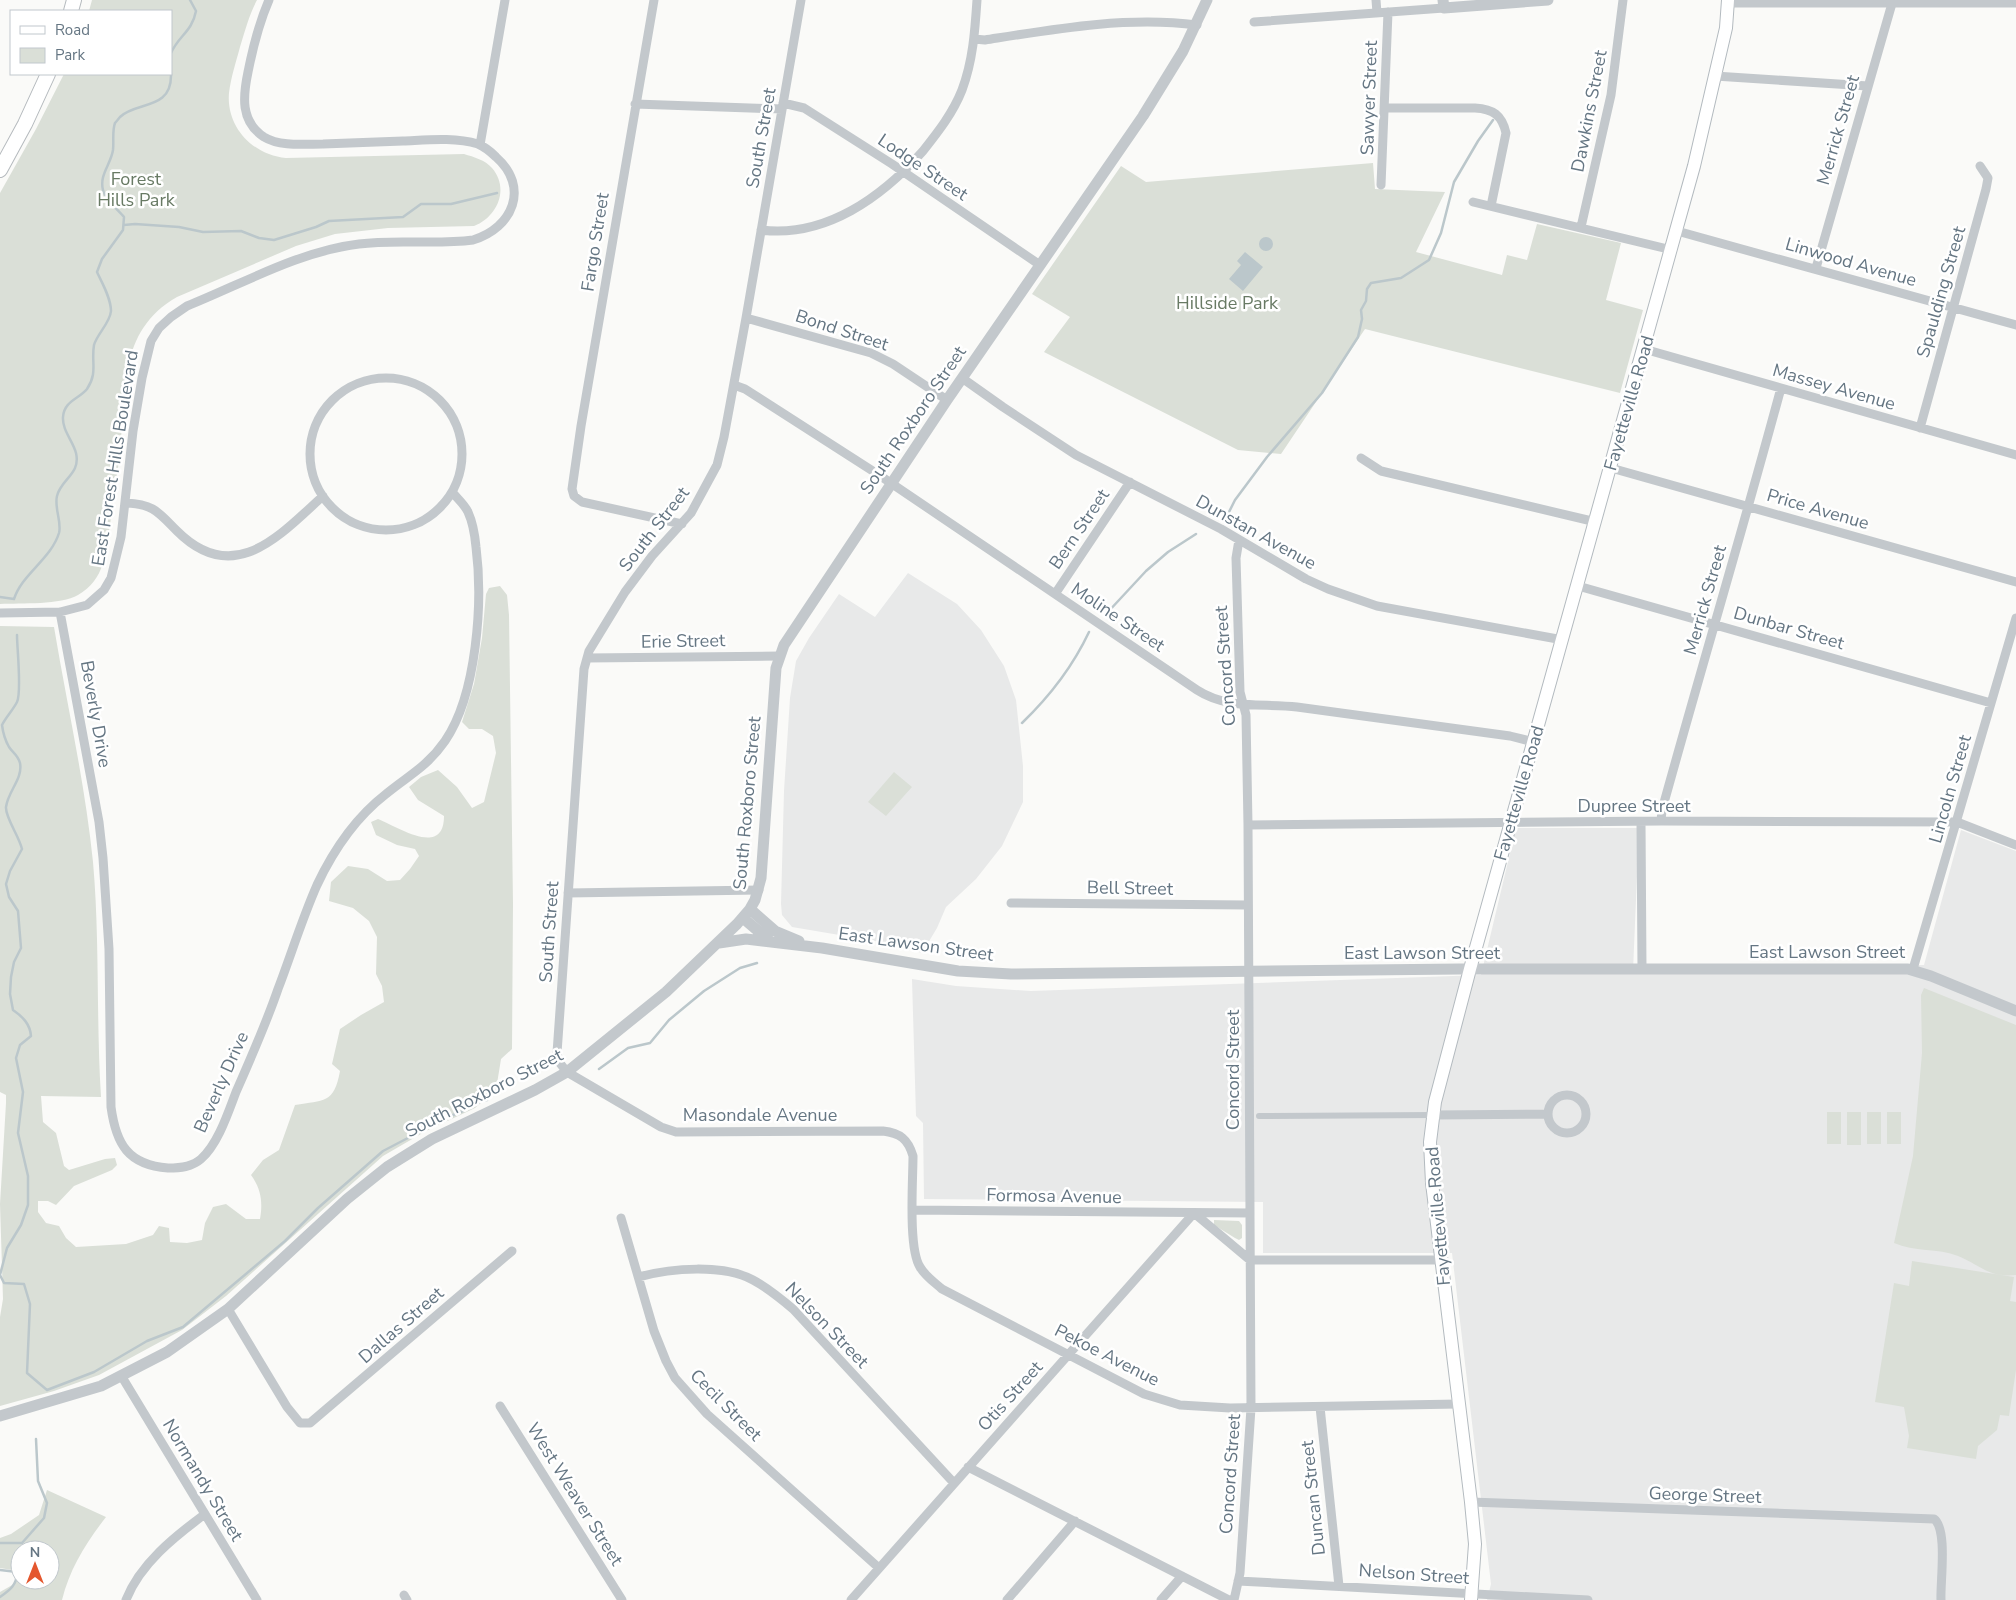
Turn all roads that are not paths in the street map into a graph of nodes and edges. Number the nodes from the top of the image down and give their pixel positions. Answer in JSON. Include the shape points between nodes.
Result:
{"nodes":[{"id":1,"x":269,"y":0,"type":"edge"},
{"id":2,"x":505,"y":0,"type":"edge"},
{"id":3,"x":654,"y":0,"type":"edge"},
{"id":4,"x":802,"y":0,"type":"edge"},
{"id":5,"x":977,"y":0,"type":"edge"},
{"id":6,"x":1207,"y":0,"type":"edge"},
{"id":7,"x":1376,"y":0,"type":"edge"},
{"id":8,"x":1548,"y":0,"type":"edge"},
{"id":9,"x":1623,"y":0,"type":"edge"},
{"id":10,"x":1728,"y":1,"type":"edge"},
{"id":11,"x":1893,"y":1,"type":"edge"},
{"id":12,"x":2016,"y":2,"type":"edge"},
{"id":13,"x":1444,"y":4,"type":"edge"},
{"id":14,"x":1388,"y":12,"type":"junction"},
{"id":15,"x":1377,"y":13,"type":"junction"},
{"id":16,"x":1254,"y":22,"type":"dead end"},
{"id":17,"x":1197,"y":25,"type":"junction"},
{"id":18,"x":974,"y":39,"type":"junction"},
{"id":19,"x":48,"y":75,"type":"edge"},
{"id":20,"x":1715,"y":76,"type":"junction"},
{"id":21,"x":1868,"y":86,"type":"junction"},
{"id":22,"x":635,"y":104,"type":"junction"},
{"id":23,"x":783,"y":106,"type":"junction"},
{"id":24,"x":1385,"y":108,"type":"junction"},
{"id":25,"x":480,"y":145,"type":"junction"},
{"id":26,"x":1980,"y":166,"type":"dead end"},
{"id":27,"x":0,"y":170,"type":"edge"},
{"id":28,"x":903,"y":172,"type":"junction"},
{"id":29,"x":1382,"y":185,"type":"dead end"},
{"id":30,"x":1473,"y":202,"type":"dead end"},
{"id":31,"x":1491,"y":206,"type":"junction"},
{"id":32,"x":1581,"y":227,"type":"junction"},
{"id":33,"x":761,"y":230,"type":"junction"},
{"id":34,"x":1677,"y":231,"type":"junction"},
{"id":35,"x":1672,"y":250,"type":"junction"},
{"id":36,"x":1040,"y":265,"type":"junction"},
{"id":37,"x":1816,"y":268,"type":"junction"},
{"id":38,"x":1953,"y":308,"type":"junction"},
{"id":39,"x":746,"y":318,"type":"junction"},
{"id":40,"x":2016,"y":325,"type":"edge"},
{"id":41,"x":1644,"y":349,"type":"junction"},
{"id":42,"x":962,"y":378,"type":"junction"},
{"id":43,"x":734,"y":385,"type":"junction"},
{"id":44,"x":1781,"y":388,"type":"junction"},
{"id":45,"x":947,"y":400,"type":"junction"},
{"id":46,"x":1920,"y":428,"type":"junction"},
{"id":47,"x":2016,"y":455,"type":"edge"},
{"id":48,"x":1362,"y":458,"type":"dead end"},
{"id":49,"x":1611,"y":468,"type":"junction"},
{"id":50,"x":1130,"y":482,"type":"junction"},
{"id":51,"x":891,"y":484,"type":"junction"},
{"id":52,"x":452,"y":492,"type":"junction"},
{"id":53,"x":324,"y":496,"type":"junction"},
{"id":54,"x":126,"y":503,"type":"junction"},
{"id":55,"x":1749,"y":506,"type":"junction"},
{"id":56,"x":1596,"y":522,"type":"junction"},
{"id":57,"x":682,"y":524,"type":"junction"},
{"id":58,"x":1239,"y":540,"type":"junction"},
{"id":59,"x":2016,"y":582,"type":"edge"},
{"id":60,"x":1578,"y":586,"type":"junction"},
{"id":61,"x":1055,"y":594,"type":"junction"},
{"id":62,"x":60,"y":612,"type":"junction"},
{"id":63,"x":0,"y":613,"type":"edge"},
{"id":64,"x":2016,"y":618,"type":"edge"},
{"id":65,"x":1716,"y":624,"type":"junction"},
{"id":66,"x":1563,"y":640,"type":"junction"},
{"id":67,"x":779,"y":656,"type":"junction"},
{"id":68,"x":587,"y":658,"type":"junction"},
{"id":69,"x":1991,"y":703,"type":"junction"},
{"id":70,"x":1243,"y":704,"type":"junction"},
{"id":71,"x":1534,"y":742,"type":"junction"},
{"id":72,"x":1660,"y":821,"type":"junction"},
{"id":73,"x":1641,"y":822,"type":"junction"},
{"id":74,"x":1958,"y":822,"type":"junction"},
{"id":75,"x":1511,"y":823,"type":"junction"},
{"id":76,"x":1248,"y":825,"type":"junction"},
{"id":77,"x":2016,"y":845,"type":"edge"},
{"id":78,"x":759,"y":890,"type":"junction"},
{"id":79,"x":568,"y":893,"type":"junction"},
{"id":80,"x":1011,"y":903,"type":"dead end"},
{"id":81,"x":1248,"y":906,"type":"junction"},
{"id":82,"x":747,"y":913,"type":"junction"},
{"id":83,"x":772,"y":942,"type":"junction"},
{"id":84,"x":717,"y":944,"type":"junction"},
{"id":85,"x":822,"y":948,"type":"junction"},
{"id":86,"x":1642,"y":969,"type":"junction"},
{"id":87,"x":1470,"y":970,"type":"junction"},
{"id":88,"x":1913,"y":970,"type":"junction"},
{"id":89,"x":1249,"y":971,"type":"junction"},
{"id":90,"x":2016,"y":1010,"type":"edge"},
{"id":91,"x":567,"y":1072,"type":"junction"},
{"id":92,"x":1548,"y":1114,"type":"junction"},
{"id":93,"x":1434,"y":1115,"type":"junction"},
{"id":94,"x":1259,"y":1116,"type":"dead end"},
{"id":95,"x":913,"y":1170,"type":"joint"},
{"id":96,"x":913,"y":1210,"type":"junction"},
{"id":97,"x":1194,"y":1213,"type":"junction"},
{"id":98,"x":1250,"y":1213,"type":"junction"},
{"id":99,"x":621,"y":1218,"type":"dead end"},
{"id":100,"x":512,"y":1251,"type":"dead end"},
{"id":101,"x":1250,"y":1260,"type":"junction"},
{"id":102,"x":1442,"y":1260,"type":"junction"},
{"id":103,"x":640,"y":1277,"type":"junction"},
{"id":104,"x":228,"y":1309,"type":"junction"},
{"id":105,"x":1068,"y":1355,"type":"junction"},
{"id":106,"x":122,"y":1377,"type":"junction"},
{"id":107,"x":1459,"y":1404,"type":"junction"},
{"id":108,"x":500,"y":1406,"type":"dead end"},
{"id":109,"x":1320,"y":1407,"type":"junction"},
{"id":110,"x":1251,"y":1408,"type":"junction"},
{"id":111,"x":0,"y":1416,"type":"edge"},
{"id":112,"x":968,"y":1466,"type":"junction"},
{"id":113,"x":954,"y":1482,"type":"junction"},
{"id":114,"x":1471,"y":1502,"type":"junction"},
{"id":115,"x":205,"y":1514,"type":"junction"},
{"id":116,"x":1075,"y":1522,"type":"junction"},
{"id":117,"x":879,"y":1568,"type":"junction"},
{"id":118,"x":1182,"y":1576,"type":"junction"},
{"id":119,"x":1238,"y":1581,"type":"junction"},
{"id":120,"x":1339,"y":1586,"type":"junction"},
{"id":121,"x":1471,"y":1597,"type":"edge"},
{"id":122,"x":126,"y":1600,"type":"edge"},
{"id":123,"x":257,"y":1600,"type":"edge"},
{"id":124,"x":622,"y":1600,"type":"edge"},
{"id":125,"x":850,"y":1600,"type":"edge"},
{"id":126,"x":1007,"y":1600,"type":"edge"},
{"id":127,"x":1161,"y":1600,"type":"edge"},
{"id":128,"x":1229,"y":1600,"type":"edge"},
{"id":129,"x":1234,"y":1600,"type":"edge"},
{"id":130,"x":1588,"y":1600,"type":"edge"},
{"id":131,"x":1941,"y":1600,"type":"edge"}],
"edges":[{"from":1,"to":25,"type":"street","name":"East Forest Hills Boulevard","via":[[252,52],[244,105],[248,120],[264,137],[282,143],[307,144],[435,140]]},
{"from":2,"to":25,"type":"street"},
{"from":3,"to":22,"type":"street","name":"Fargo Street"},
{"from":4,"to":23,"type":"street","name":"South Street"},
{"from":5,"to":18,"type":"street"},
{"from":6,"to":17,"type":"street","name":"South Roxboro Street"},
{"from":7,"to":15,"type":"street"},
{"from":8,"to":13,"type":"street"},
{"from":9,"to":32,"type":"street","name":"Dawkins Street","via":[[1611,95]]},
{"from":10,"to":11,"type":"street"},
{"from":10,"to":20,"type":"main road","name":"Fayetteville Road","via":[[1726,28]]},
{"from":11,"to":12,"type":"street"},
{"from":11,"to":21,"type":"street","name":"Merrick Street"},
{"from":13,"to":14,"type":"street"},
{"from":14,"to":15,"type":"street"},
{"from":14,"to":24,"type":"street","name":"Sawyer Street"},
{"from":15,"to":16,"type":"street"},
{"from":17,"to":18,"type":"street","via":[[1110,24]]},
{"from":17,"to":36,"type":"street","name":"South Roxboro Street","via":[[1143,116]]},
{"from":18,"to":28,"type":"street","via":[[965,80],[948,117]]},
{"from":19,"to":27,"type":"main road"},
{"from":20,"to":21,"type":"street"},
{"from":20,"to":34,"type":"main road","name":"Fayetteville Road"},
{"from":21,"to":37,"type":"street","name":"Merrick Street"},
{"from":22,"to":23,"type":"street","name":"Lodge Street"},
{"from":22,"to":57,"type":"street","name":"Fargo Street","via":[[572,489],[574,496],[582,502]]},
{"from":23,"to":28,"type":"street","name":"Lodge Street","via":[[804,108]]},
{"from":23,"to":33,"type":"street","name":"South Street"},
{"from":24,"to":29,"type":"street","name":"Sawyer Street"},
{"from":24,"to":31,"type":"street","via":[[1494,111],[1506,133]]},
{"from":25,"to":54,"type":"street","name":"East Forest Hills Boulevard","via":[[509,169],[514,186],[510,212],[500,226],[485,236],[461,242],[358,244],[320,252],[187,306],[159,328],[150,341],[142,378]]},
{"from":26,"to":38,"type":"street","name":"Spaulding Street","via":[[1988,178],[1986,189]]},
{"from":28,"to":33,"type":"street","via":[[873,198],[846,214],[807,227]]},
{"from":28,"to":36,"type":"street","name":"Lodge Street"},
{"from":30,"to":31,"type":"street"},
{"from":31,"to":32,"type":"street"},
{"from":32,"to":35,"type":"street"},
{"from":33,"to":39,"type":"street","name":"South Street"},
{"from":34,"to":35,"type":"main road","name":"Fayetteville Road"},
{"from":34,"to":37,"type":"street","name":"Linwood Avenue"},
{"from":35,"to":41,"type":"main road","name":"Fayetteville Road"},
{"from":36,"to":42,"type":"street","name":"South Roxboro Street"},
{"from":37,"to":38,"type":"street","name":"Linwood Avenue"},
{"from":38,"to":40,"type":"street","name":"Linwood Avenue"},
{"from":38,"to":46,"type":"street","name":"Spaulding Street"},
{"from":39,"to":43,"type":"street","name":"South Street"},
{"from":39,"to":45,"type":"street","name":"Bond Street","via":[[871,353]]},
{"from":41,"to":44,"type":"street","name":"Massey Avenue"},
{"from":41,"to":49,"type":"main road","name":"Fayetteville Road"},
{"from":42,"to":45,"type":"street","name":"South Roxboro Street"},
{"from":42,"to":50,"type":"street","name":"Dunstan Avenue","via":[[1053,440]]},
{"from":43,"to":51,"type":"street","name":"Moline Street"},
{"from":43,"to":57,"type":"street","name":"South Street","via":[[717,465],[697,504]]},
{"from":44,"to":46,"type":"street","name":"Massey Avenue"},
{"from":44,"to":55,"type":"street","name":"Merrick Street"},
{"from":45,"to":51,"type":"street","name":"South Roxboro Street"},
{"from":46,"to":47,"type":"street","name":"Massey Avenue"},
{"from":48,"to":56,"type":"street","via":[[1382,471]]},
{"from":49,"to":55,"type":"street","name":"Price Avenue"},
{"from":49,"to":56,"type":"main road","name":"Fayetteville Road"},
{"from":50,"to":58,"type":"street","name":"Dunstan Avenue"},
{"from":50,"to":61,"type":"street","name":"Bern Street"},
{"from":51,"to":61,"type":"street","name":"Moline Street"},
{"from":51,"to":67,"type":"street","name":"South Roxboro Street"},
{"from":52,"to":53,"type":"street","via":[[421,521],[388,529],[371,528],[355,522],[333,508]]},
{"from":52,"to":53,"type":"street","via":[[460,472],[462,451],[458,430],[449,411],[420,386],[404,380],[381,378],[359,383],[344,391],[331,402],[318,421],[311,442],[310,459]]},
{"from":52,"to":62,"type":"street","name":"Beverly Drive","via":[[468,512],[478,567],[476,640],[463,702],[452,728],[428,763],[367,810],[334,854],[317,886],[222,1127],[201,1159],[186,1167],[158,1167],[140,1162],[121,1143],[113,1121],[102,848]]},
{"from":53,"to":54,"type":"street","via":[[275,540],[238,556],[206,552],[190,544],[154,508]]},
{"from":54,"to":62,"type":"street","name":"East Forest Hills Boulevard","via":[[117,559],[104,590],[87,605]]},
{"from":55,"to":59,"type":"street","name":"Price Avenue"},
{"from":55,"to":65,"type":"street","name":"Merrick Street"},
{"from":56,"to":60,"type":"main road","name":"Fayetteville Road"},
{"from":57,"to":68,"type":"street","name":"South Street","via":[[633,580]]},
{"from":58,"to":66,"type":"street","name":"Dunstan Avenue","via":[[1306,579],[1357,600]]},
{"from":58,"to":70,"type":"street","name":"Concord Street","via":[[1236,558]]},
{"from":60,"to":65,"type":"street","name":"Dunbar Street"},
{"from":60,"to":66,"type":"main road","name":"Fayetteville Road"},
{"from":61,"to":70,"type":"street","name":"Moline Street","via":[[1206,696],[1216,701]]},
{"from":62,"to":63,"type":"street","name":"East Forest Hills Boulevard"},
{"from":64,"to":69,"type":"street","name":"Lincoln Street"},
{"from":65,"to":69,"type":"street","name":"Dunbar Street"},
{"from":65,"to":72,"type":"street","name":"Merrick Street"},
{"from":66,"to":71,"type":"main road","name":"Fayetteville Road"},
{"from":67,"to":68,"type":"street","name":"Erie Street"},
{"from":67,"to":78,"type":"street","name":"South Roxboro Street"},
{"from":68,"to":79,"type":"street","name":"South Street","via":[[582,684]]},
{"from":69,"to":74,"type":"street","name":"Lincoln Street"},
{"from":70,"to":71,"type":"street","name":"Moline Street","via":[[1295,707]]},
{"from":70,"to":76,"type":"street","name":"Concord Street","via":[[1246,715]]},
{"from":71,"to":75,"type":"main road","name":"Fayetteville Road"},
{"from":72,"to":73,"type":"street","name":"Dupree Street"},
{"from":72,"to":74,"type":"street","name":"Dupree Street"},
{"from":73,"to":75,"type":"street","name":"Dupree Street"},
{"from":73,"to":86,"type":"street"},
{"from":74,"to":77,"type":"street","name":"Dupree Street"},
{"from":74,"to":88,"type":"street","name":"Lincoln Street"},
{"from":75,"to":76,"type":"street","name":"Dupree Street"},
{"from":75,"to":87,"type":"main road","name":"Fayetteville Road"},
{"from":76,"to":81,"type":"street","name":"Concord Street"},
{"from":78,"to":79,"type":"street"},
{"from":78,"to":82,"type":"street","name":"South Roxboro Street"},
{"from":79,"to":91,"type":"street","name":"South Street","via":[[556,1044],[559,1062]]},
{"from":80,"to":81,"type":"street","name":"Bell Street"},
{"from":81,"to":89,"type":"street","name":"Concord Street"},
{"from":82,"to":83,"type":"street"},
{"from":82,"to":84,"type":"street","name":"South Roxboro Street"},
{"from":82,"to":85,"type":"street","name":"East Lawson Street","via":[[778,933]]},
{"from":83,"to":84,"type":"street","name":"East Lawson Street","via":[[746,939]]},
{"from":83,"to":85,"type":"street","name":"East Lawson Street"},
{"from":84,"to":91,"type":"street","name":"South Roxboro Street","via":[[666,992]]},
{"from":85,"to":89,"type":"street","name":"East Lawson Street","via":[[983,973]]},
{"from":86,"to":87,"type":"street","name":"East Lawson Street"},
{"from":86,"to":88,"type":"street","name":"East Lawson Street"},
{"from":87,"to":89,"type":"street","name":"East Lawson Street"},
{"from":87,"to":93,"type":"main road","name":"Fayetteville Road","via":[[1438,1088]]},
{"from":88,"to":90,"type":"street","name":"East Lawson Street"},
{"from":89,"to":98,"type":"street","name":"Concord Street"},
{"from":91,"to":95,"type":"street","name":"Masondale Avenue","via":[[676,1132],[892,1132],[899,1134],[910,1146]]},
{"from":91,"to":104,"type":"street","name":"South Roxboro Street","via":[[432,1139],[386,1167]]},
{"from":92,"to":92,"type":"street","via":[[1551,1124],[1565,1133],[1576,1130],[1585,1117],[1580,1102],[1571,1096],[1555,1099]]},
{"from":92,"to":93,"type":"street"},
{"from":93,"to":94,"type":"street"},
{"from":93,"to":102,"type":"main road","name":"Fayetteville Road","via":[[1430,1142]]},
{"from":95,"to":96,"type":"street","name":"Pekoe Avenue"},
{"from":96,"to":97,"type":"street","name":"Formosa Avenue"},
{"from":96,"to":105,"type":"street","name":"Pekoe Avenue","via":[[916,1258],[932,1281]]},
{"from":97,"to":98,"type":"street","name":"Formosa Avenue"},
{"from":97,"to":101,"type":"street"},
{"from":97,"to":105,"type":"street","name":"Otis Street"},
{"from":98,"to":101,"type":"street","name":"Concord Street"},
{"from":99,"to":103,"type":"street","name":"Cecil Street"},
{"from":100,"to":104,"type":"street","name":"Dallas Street","via":[[310,1423],[300,1423],[287,1407]]},
{"from":101,"to":102,"type":"street"},
{"from":101,"to":110,"type":"street","name":"Concord Street"},
{"from":102,"to":107,"type":"main road","name":"Fayetteville Road"},
{"from":103,"to":113,"type":"street","name":"Nelson Street","via":[[671,1270],[723,1271],[751,1279],[774,1292]]},
{"from":103,"to":117,"type":"street","name":"Cecil Street","via":[[654,1331],[675,1378],[687,1393]]},
{"from":104,"to":106,"type":"street","name":"South Roxboro Street","via":[[168,1352]]},
{"from":105,"to":110,"type":"street","name":"Pekoe Avenue","via":[[1161,1400],[1180,1405]]},
{"from":105,"to":112,"type":"street","name":"Otis Street"},
{"from":106,"to":111,"type":"street","name":"South Roxboro Street"},
{"from":106,"to":115,"type":"street","name":"Normandy Street"},
{"from":107,"to":109,"type":"street","name":"Pekoe Avenue"},
{"from":107,"to":114,"type":"main road","name":"Fayetteville Road"},
{"from":108,"to":124,"type":"street","name":"West Weaver Street"},
{"from":109,"to":110,"type":"street","name":"Pekoe Avenue"},
{"from":109,"to":120,"type":"street","name":"Duncan Street"},
{"from":110,"to":119,"type":"street","name":"Concord Street"},
{"from":112,"to":113,"type":"street","name":"Otis Street"},
{"from":112,"to":116,"type":"street"},
{"from":113,"to":117,"type":"street","name":"Otis Street"},
{"from":114,"to":121,"type":"main road","name":"Fayetteville Road","via":[[1475,1544]]},
{"from":114,"to":131,"type":"street","name":"George Street","via":[[1928,1518],[1937,1522],[1942,1539]]},
{"from":115,"to":122,"type":"street","via":[[150,1561]]},
{"from":115,"to":123,"type":"street","name":"Normandy Street"},
{"from":116,"to":118,"type":"street"},
{"from":116,"to":126,"type":"street"},
{"from":117,"to":125,"type":"street","name":"Otis Street"},
{"from":118,"to":127,"type":"street"},
{"from":118,"to":128,"type":"street"},
{"from":119,"to":120,"type":"street","name":"Nelson Street"},
{"from":119,"to":129,"type":"street","name":"Concord Street"},
{"from":120,"to":121,"type":"street","name":"Nelson Street"},
{"from":121,"to":130,"type":"street","name":"Nelson Street"}]}
